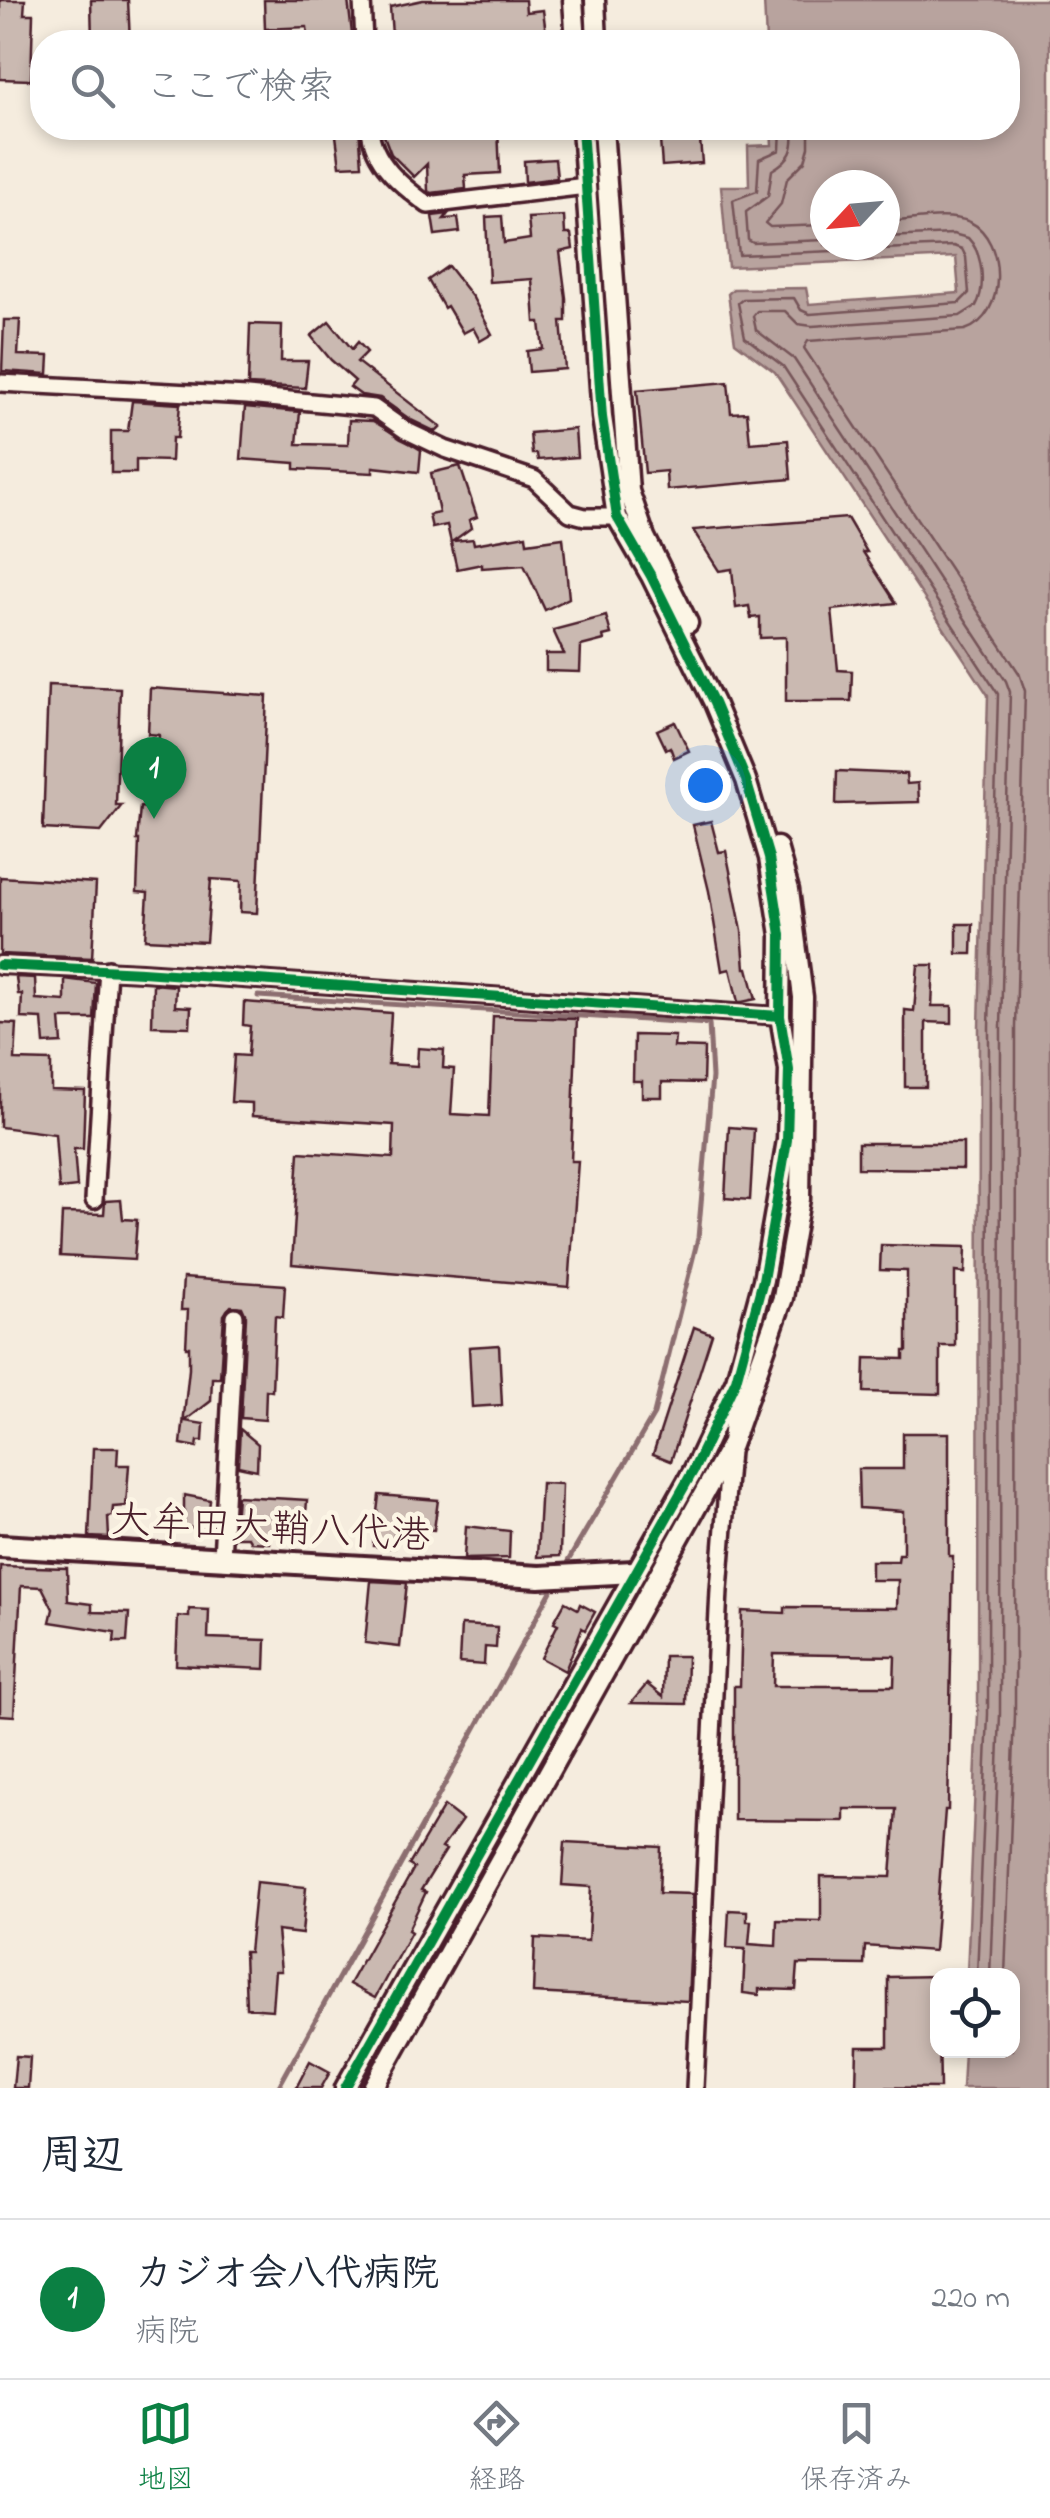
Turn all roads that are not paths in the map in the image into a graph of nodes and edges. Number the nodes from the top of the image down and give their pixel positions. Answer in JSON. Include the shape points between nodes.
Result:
{"nodes":[{"id":1,"x":362,"y":0,"type":"edge"},
{"id":2,"x":573,"y":0,"type":"edge"},
{"id":3,"x":594,"y":0,"type":"edge"},
{"id":4,"x":363,"y":30,"type":"edge"},
{"id":5,"x":575,"y":30,"type":"edge"},
{"id":6,"x":596,"y":30,"type":"edge"},
{"id":7,"x":373,"y":140,"type":"edge"},
{"id":8,"x":583,"y":140,"type":"edge"},
{"id":9,"x":604,"y":140,"type":"edge"},
{"id":10,"x":586,"y":186,"type":"junction"},
{"id":11,"x":0,"y":383,"type":"edge"},
{"id":12,"x":617,"y":517,"type":"junction"},
{"id":13,"x":0,"y":965,"type":"edge"},
{"id":14,"x":108,"y":970,"type":"junction"},
{"id":15,"x":780,"y":1016,"type":"junction"},
{"id":16,"x":94,"y":1200,"type":"dead end"},
{"id":17,"x":235,"y":1316,"type":"dead end"},
{"id":18,"x":736,"y":1380,"type":"junction"},
{"id":19,"x":730,"y":1444,"type":"junction"},
{"id":20,"x":0,"y":1546,"type":"edge"},
{"id":21,"x":222,"y":1558,"type":"junction"},
{"id":22,"x":634,"y":1572,"type":"junction"},
{"id":23,"x":344,"y":2088,"type":"edge"},
{"id":24,"x":373,"y":2088,"type":"edge"},
{"id":25,"x":696,"y":2088,"type":"edge"}],
"edges":[{"from":1,"to":4,"type":"street"},
{"from":2,"to":5,"type":"street"},
{"from":3,"to":6,"type":"street"},
{"from":7,"to":10,"type":"street","via":[[379,159],[428,205]]},
{"from":8,"to":10,"type":"street"},
{"from":9,"to":19,"type":"street","via":[[629,491],[764,799],[789,890],[804,997],[800,1200],[784,1298]]},
{"from":10,"to":12,"type":"street","via":[[602,417]]},
{"from":11,"to":12,"type":"street","via":[[374,408],[445,449],[534,480],[570,514]]},
{"from":12,"to":15,"type":"street","via":[[706,687],[746,780],[769,858],[781,936]]},
{"from":13,"to":14,"type":"street"},
{"from":14,"to":15,"type":"street"},
{"from":14,"to":16,"type":"street"},
{"from":15,"to":18,"type":"street","via":[[789,1070],[786,1140],[763,1280]]},
{"from":17,"to":21,"type":"street"},
{"from":18,"to":19,"type":"street"},
{"from":18,"to":22,"type":"street"},
{"from":19,"to":24,"type":"street"},
{"from":19,"to":25,"type":"street"},
{"from":20,"to":21,"type":"main road","name":"大牟田大鞘八代港"},
{"from":21,"to":22,"type":"main road","name":"大牟田大鞘八代港","via":[[539,1576]]},
{"from":22,"to":23,"type":"street"}]}
